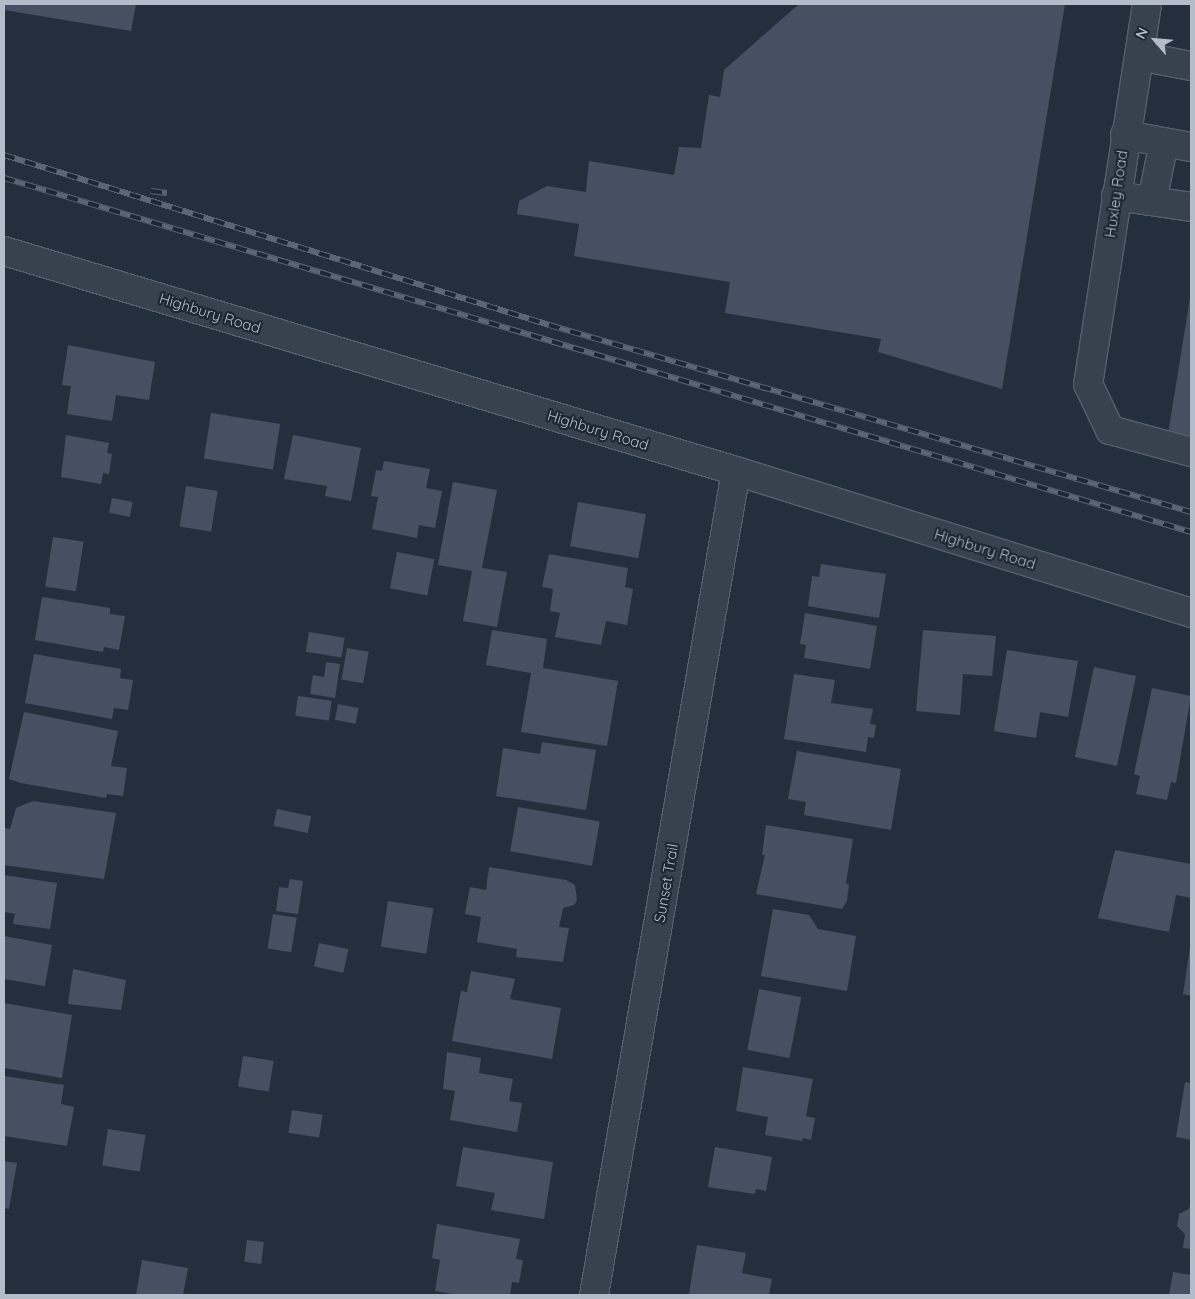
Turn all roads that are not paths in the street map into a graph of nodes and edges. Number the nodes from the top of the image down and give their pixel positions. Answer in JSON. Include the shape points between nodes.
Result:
{"nodes":[{"id":1,"x":1147,"y":4,"type":"edge"},
{"id":2,"x":1139,"y":56,"type":"junction"},
{"id":3,"x":1191,"y":66,"type":"edge"},
{"id":4,"x":1125,"y":135,"type":"junction"},
{"id":5,"x":1164,"y":142,"type":"junction"},
{"id":6,"x":1191,"y":147,"type":"edge"},
{"id":7,"x":1116,"y":196,"type":"junction"},
{"id":8,"x":1152,"y":201,"type":"junction"},
{"id":9,"x":1191,"y":208,"type":"edge"},
{"id":10,"x":4,"y":251,"type":"edge"},
{"id":11,"x":1191,"y":452,"type":"edge"},
{"id":12,"x":736,"y":471,"type":"junction"},
{"id":13,"x":1191,"y":613,"type":"edge"},
{"id":14,"x":594,"y":1295,"type":"edge"}],
"edges":[{"from":1,"to":2,"type":"street","name":"Huxley Road"},
{"from":2,"to":3,"type":"street"},
{"from":2,"to":4,"type":"street","name":"Huxley Road"},
{"from":4,"to":5,"type":"street"},
{"from":4,"to":7,"type":"street","name":"Huxley Road"},
{"from":5,"to":6,"type":"street"},
{"from":5,"to":8,"type":"street"},
{"from":7,"to":8,"type":"street"},
{"from":7,"to":11,"type":"street","name":"Huxley Road","via":[[1088,384],[1110,430]]},
{"from":8,"to":9,"type":"street"},
{"from":10,"to":12,"type":"street","name":"Highbury Road"},
{"from":12,"to":13,"type":"street","name":"Highbury Road"},
{"from":12,"to":14,"type":"street","name":"Sunset Trail"}]}
